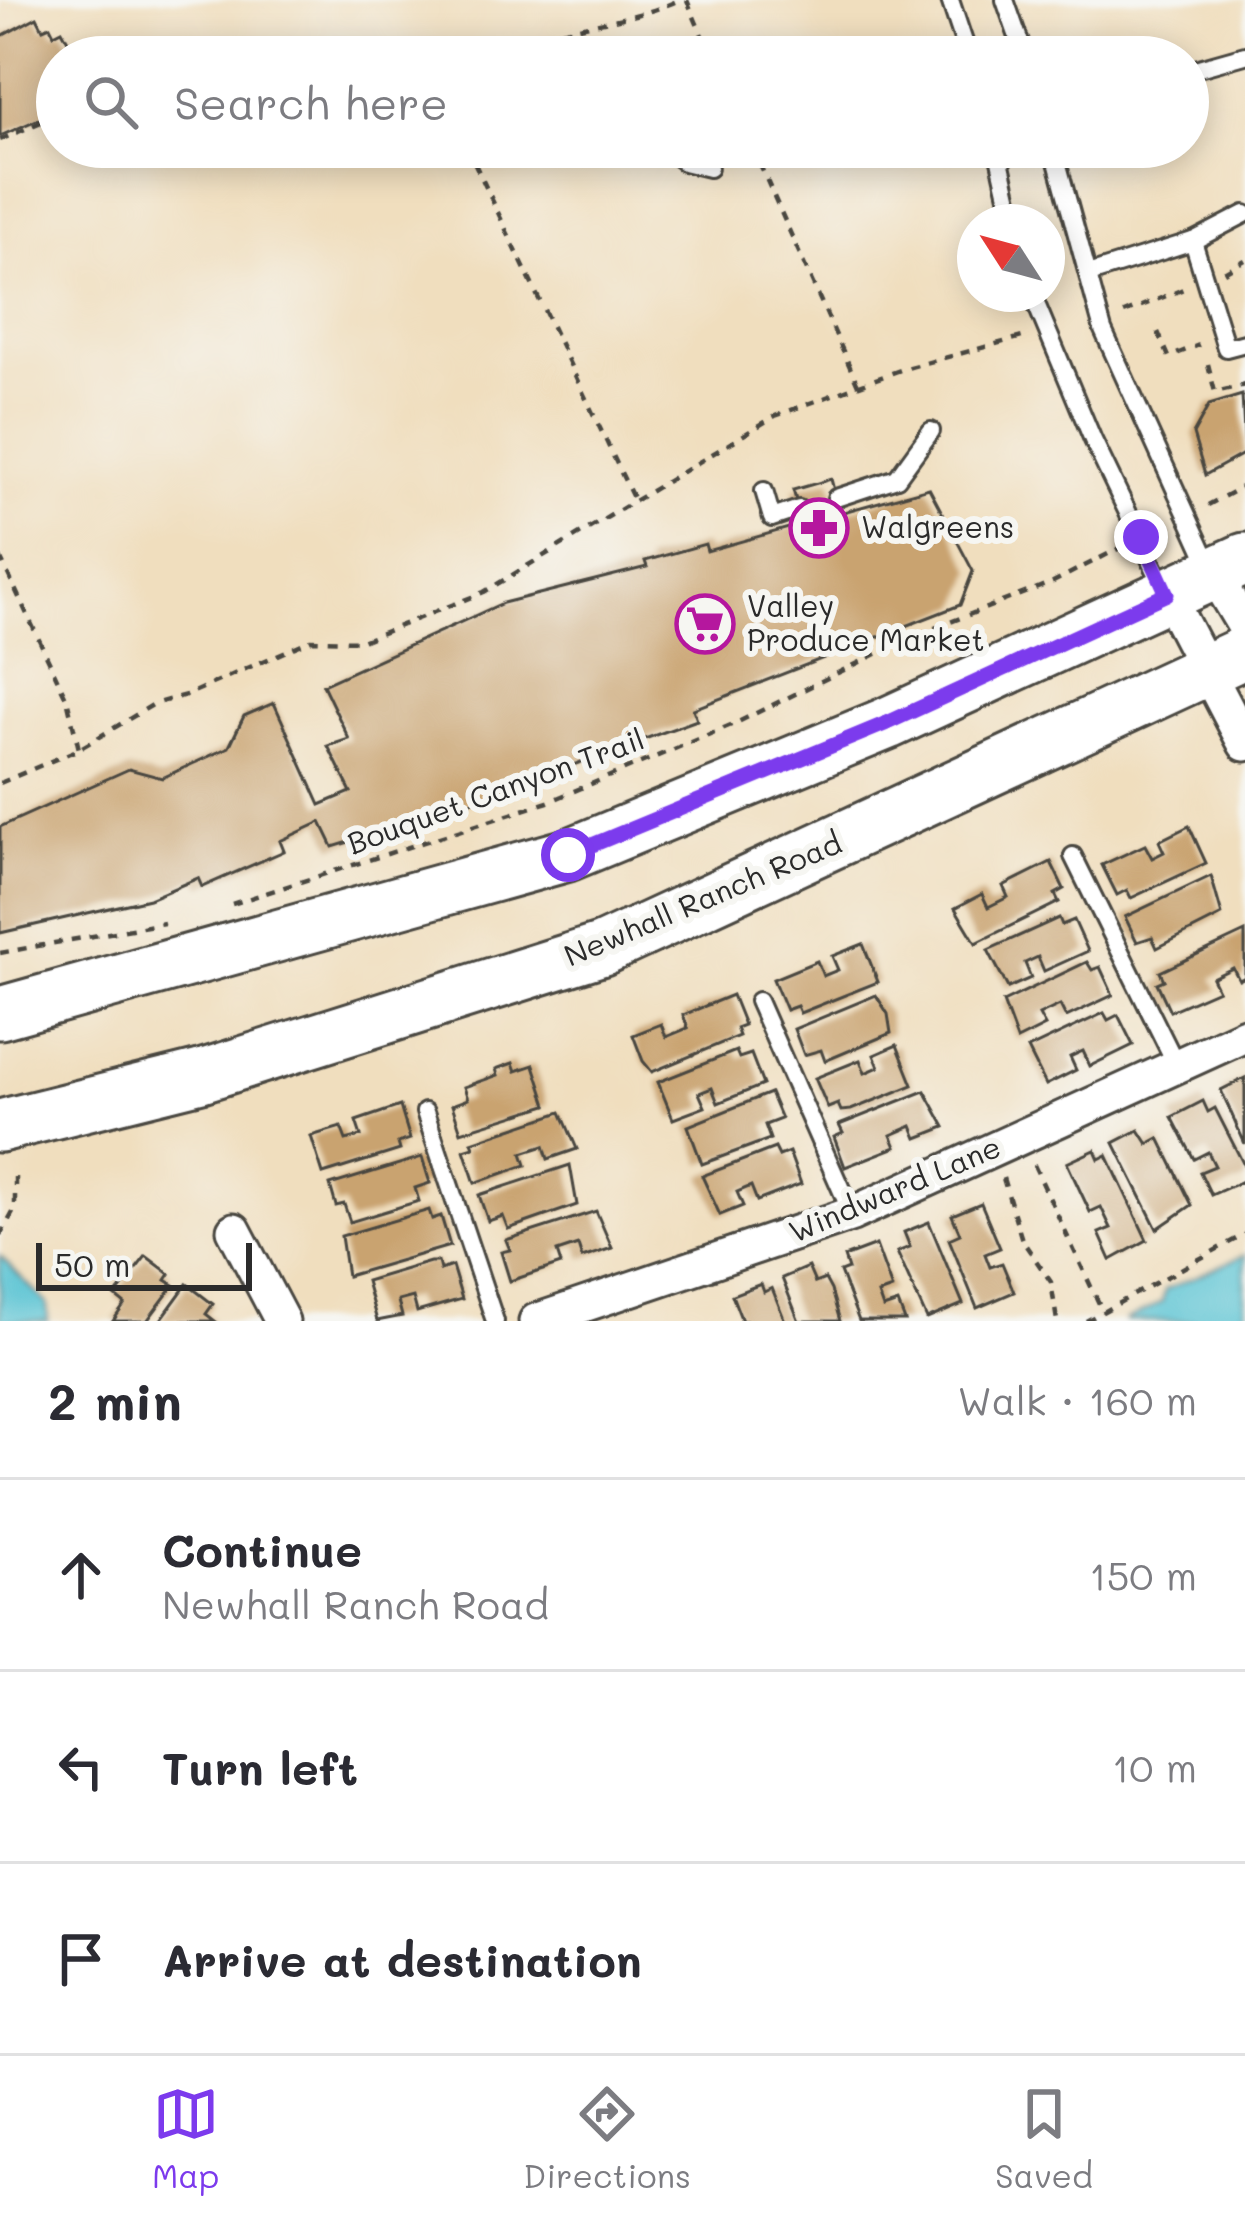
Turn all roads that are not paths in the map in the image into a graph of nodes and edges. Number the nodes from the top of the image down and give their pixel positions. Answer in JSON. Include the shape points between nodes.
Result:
{"nodes":[{"id":1,"x":950,"y":0,"type":"edge"},
{"id":2,"x":1005,"y":0,"type":"edge"},
{"id":3,"x":962,"y":36,"type":"edge"},
{"id":4,"x":1017,"y":36,"type":"edge"},
{"id":5,"x":1245,"y":55,"type":"edge"},
{"id":6,"x":1209,"y":65,"type":"edge"},
{"id":7,"x":706,"y":168,"type":"edge"},
{"id":8,"x":1002,"y":168,"type":"edge"},
{"id":9,"x":1059,"y":168,"type":"edge"},
{"id":10,"x":709,"y":169,"type":"dead end"},
{"id":11,"x":1010,"y":204,"type":"edge"},
{"id":12,"x":1245,"y":214,"type":"edge"},
{"id":13,"x":1193,"y":241,"type":"junction"},
{"id":14,"x":1089,"y":274,"type":"junction"},
{"id":15,"x":1040,"y":312,"type":"edge"},
{"id":16,"x":1245,"y":344,"type":"edge"},
{"id":17,"x":931,"y":431,"type":"dead end"},
{"id":18,"x":764,"y":491,"type":"dead end"},
{"id":19,"x":836,"y":498,"type":"dead end"},
{"id":20,"x":799,"y":509,"type":"dead end"},
{"id":21,"x":1230,"y":567,"type":"edge"},
{"id":22,"x":1167,"y":594,"type":"junction"},
{"id":23,"x":1245,"y":627,"type":"edge"},
{"id":24,"x":1227,"y":661,"type":"edge"},
{"id":25,"x":1245,"y":744,"type":"edge"},
{"id":26,"x":1073,"y":856,"type":"dead end"},
{"id":27,"x":0,"y":985,"type":"edge"},
{"id":28,"x":72,"y":995,"type":"junction"},
{"id":29,"x":758,"y":1001,"type":"dead end"},
{"id":30,"x":0,"y":1013,"type":"edge"},
{"id":31,"x":1245,"y":1035,"type":"edge"},
{"id":32,"x":1178,"y":1066,"type":"junction"},
{"id":33,"x":425,"y":1112,"type":"dead end"},
{"id":34,"x":0,"y":1126,"type":"edge"},
{"id":35,"x":852,"y":1214,"type":"junction"},
{"id":36,"x":233,"y":1230,"type":"dead end"},
{"id":37,"x":283,"y":1321,"type":"edge"},
{"id":38,"x":495,"y":1321,"type":"edge"},
{"id":39,"x":536,"y":1321,"type":"edge"}],
"edges":[{"from":1,"to":3,"type":"lane"},
{"from":2,"to":4,"type":"lane"},
{"from":5,"to":6,"type":"lane"},
{"from":7,"to":10,"type":"lane"},
{"from":8,"to":11,"type":"lane"},
{"from":9,"to":14,"type":"lane"},
{"from":12,"to":13,"type":"lane"},
{"from":13,"to":14,"type":"lane"},
{"from":13,"to":16,"type":"lane","via":[[1226,348]]},
{"from":14,"to":21,"type":"lane","via":[[1184,514]]},
{"from":15,"to":22,"type":"lane"},
{"from":17,"to":19,"type":"lane","via":[[897,478]]},
{"from":18,"to":20,"type":"lane","via":[[772,518]]},
{"from":21,"to":22,"type":"main road"},
{"from":21,"to":23,"type":"street"},
{"from":22,"to":24,"type":"street"},
{"from":22,"to":28,"type":"main road","via":[[887,723],[568,855]]},
{"from":24,"to":25,"type":"street"},
{"from":24,"to":34,"type":"main road","name":"Newhall Ranch Road","via":[[604,950],[202,1076]]},
{"from":26,"to":32,"type":"lane"},
{"from":27,"to":28,"type":"main road"},
{"from":28,"to":30,"type":"main road"},
{"from":29,"to":35,"type":"lane"},
{"from":31,"to":32,"type":"street","name":"Windward Lane"},
{"from":32,"to":35,"type":"street","name":"Windward Lane"},
{"from":33,"to":38,"type":"lane"},
{"from":35,"to":39,"type":"street","name":"Windward Lane"},
{"from":36,"to":37,"type":"street"}]}
